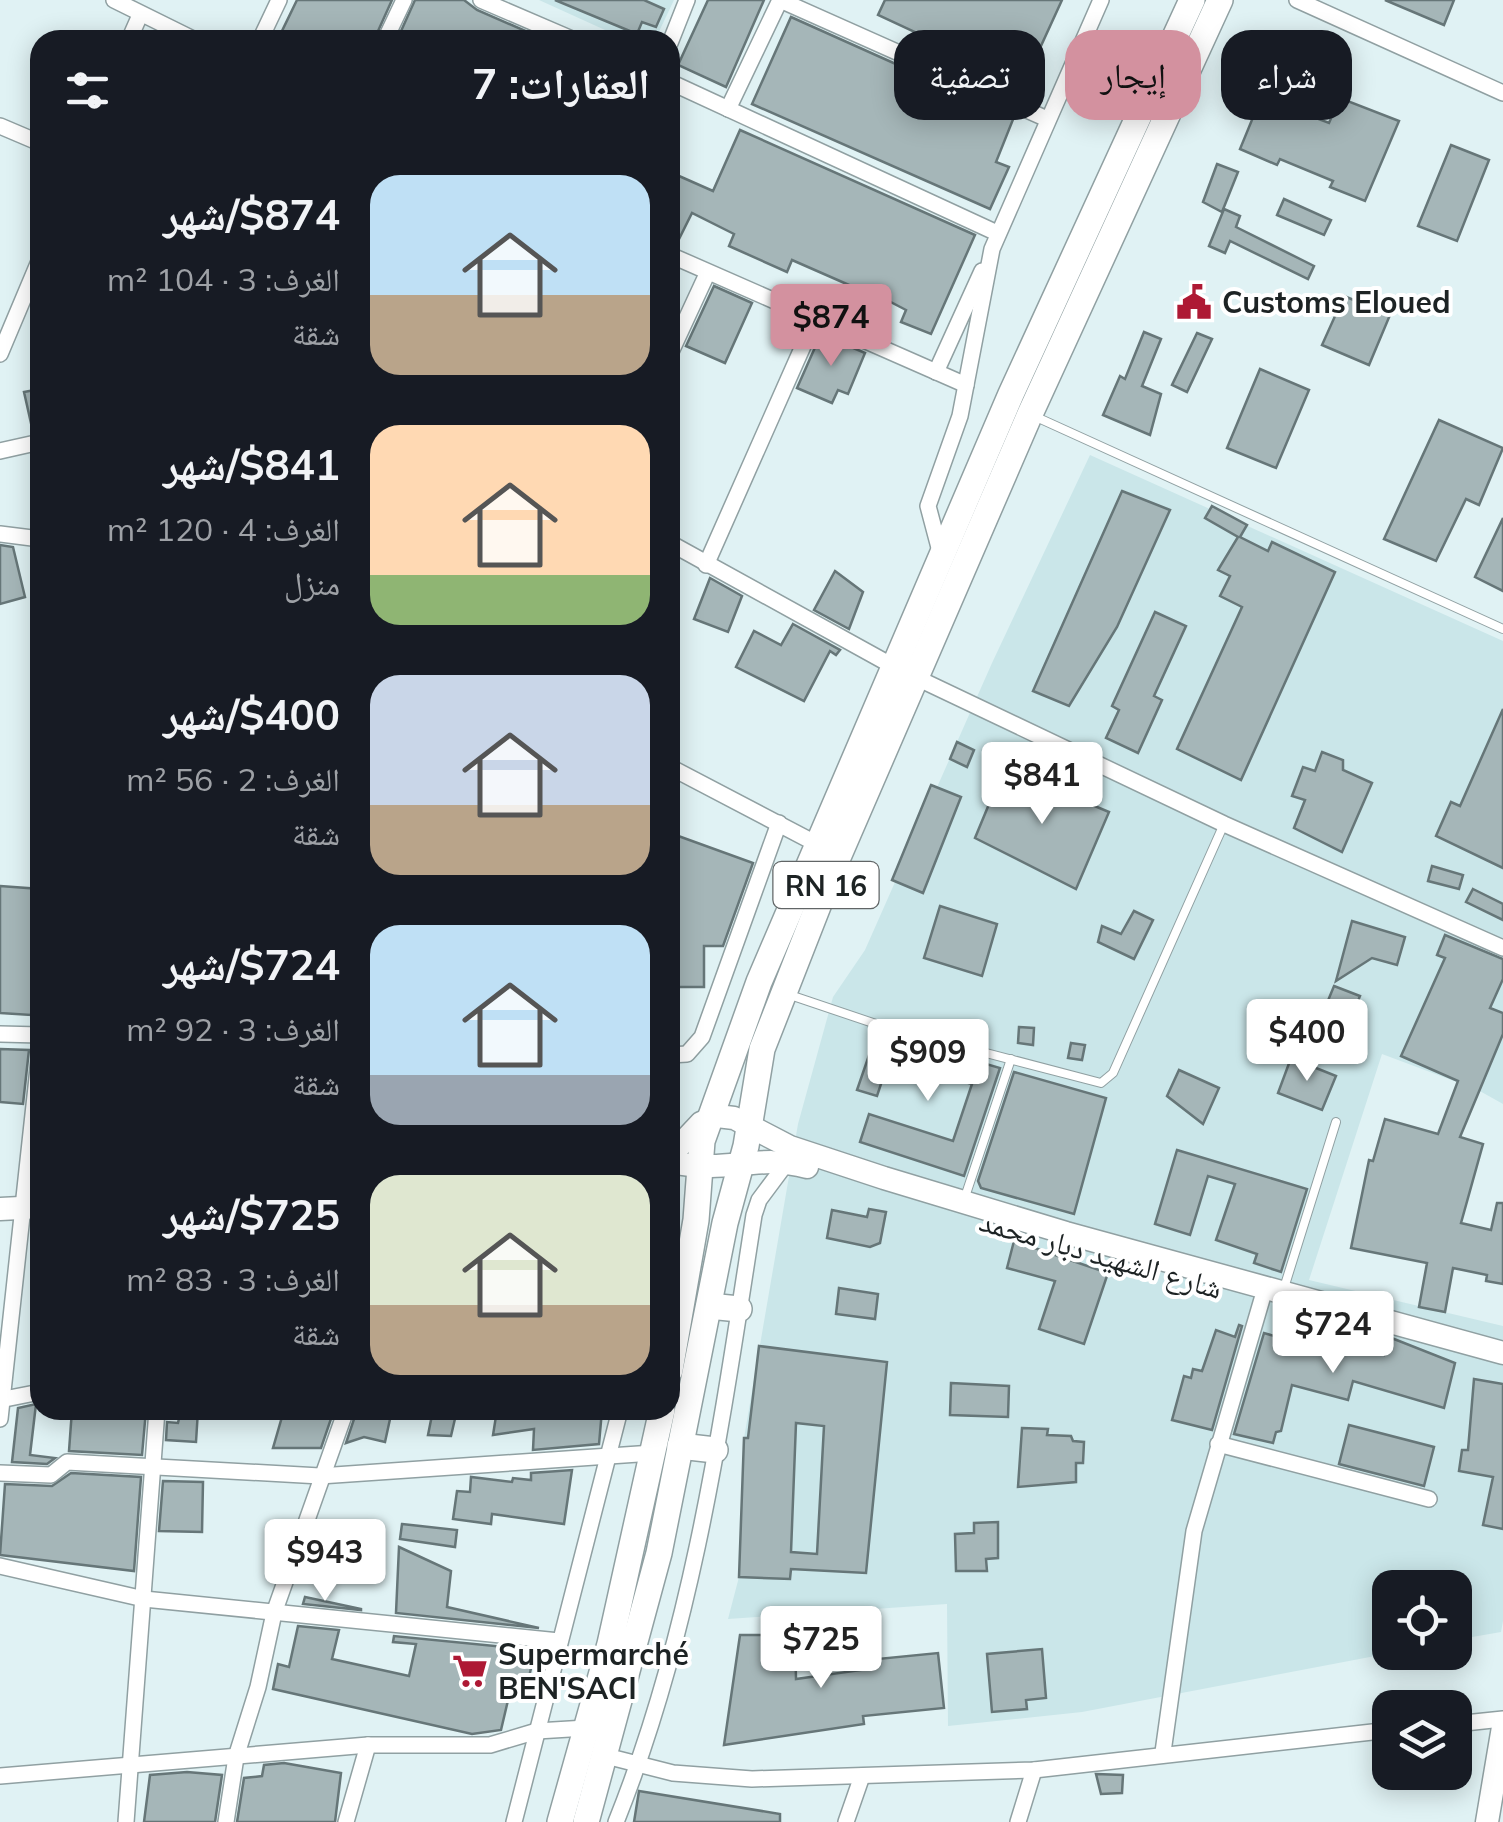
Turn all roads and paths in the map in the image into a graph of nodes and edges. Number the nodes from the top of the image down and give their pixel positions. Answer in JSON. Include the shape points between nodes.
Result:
{"nodes":[{"id":1,"x":114,"y":0,"type":"edge"},
{"id":2,"x":278,"y":0,"type":"edge"},
{"id":3,"x":404,"y":0,"type":"edge"},
{"id":4,"x":481,"y":0,"type":"edge"},
{"id":5,"x":687,"y":0,"type":"edge"},
{"id":6,"x":780,"y":0,"type":"edge"},
{"id":7,"x":1101,"y":0,"type":"edge"},
{"id":8,"x":1192,"y":0,"type":"edge"},
{"id":9,"x":1220,"y":0,"type":"edge"},
{"id":10,"x":1297,"y":0,"type":"edge"},
{"id":11,"x":140,"y":15,"type":"junction"},
{"id":12,"x":134,"y":30,"type":"edge"},
{"id":13,"x":173,"y":30,"type":"edge"},
{"id":14,"x":264,"y":30,"type":"edge"},
{"id":15,"x":390,"y":30,"type":"edge"},
{"id":16,"x":551,"y":30,"type":"edge"},
{"id":17,"x":675,"y":30,"type":"edge"},
{"id":18,"x":680,"y":86,"type":"edge"},
{"id":19,"x":1503,"y":94,"type":"edge"},
{"id":20,"x":728,"y":108,"type":"junction"},
{"id":21,"x":1047,"y":119,"type":"junction"},
{"id":22,"x":0,"y":126,"type":"edge"},
{"id":23,"x":30,"y":139,"type":"edge"},
{"id":24,"x":994,"y":241,"type":"junction"},
{"id":25,"x":680,"y":260,"type":"edge"},
{"id":26,"x":707,"y":274,"type":"junction"},
{"id":27,"x":30,"y":283,"type":"edge"},
{"id":28,"x":815,"y":319,"type":"junction"},
{"id":29,"x":680,"y":332,"type":"edge"},
{"id":30,"x":0,"y":354,"type":"edge"},
{"id":31,"x":936,"y":372,"type":"junction"},
{"id":32,"x":966,"y":385,"type":"junction"},
{"id":33,"x":1030,"y":414,"type":"junction"},
{"id":34,"x":30,"y":444,"type":"edge"},
{"id":35,"x":0,"y":451,"type":"edge"},
{"id":36,"x":0,"y":534,"type":"edge"},
{"id":37,"x":30,"y":538,"type":"edge"},
{"id":38,"x":680,"y":549,"type":"edge"},
{"id":39,"x":941,"y":555,"type":"junction"},
{"id":40,"x":706,"y":566,"type":"junction"},
{"id":41,"x":1503,"y":629,"type":"edge"},
{"id":42,"x":891,"y":665,"type":"junction"},
{"id":43,"x":918,"y":678,"type":"junction"},
{"id":44,"x":680,"y":772,"type":"edge"},
{"id":45,"x":779,"y":824,"type":"junction"},
{"id":46,"x":1224,"y":824,"type":"junction"},
{"id":47,"x":815,"y":843,"type":"junction"},
{"id":48,"x":1503,"y":948,"type":"edge"},
{"id":49,"x":783,"y":992,"type":"junction"},
{"id":50,"x":0,"y":1034,"type":"edge"},
{"id":51,"x":30,"y":1035,"type":"edge"},
{"id":52,"x":680,"y":1054,"type":"edge"},
{"id":53,"x":1011,"y":1059,"type":"junction"},
{"id":54,"x":709,"y":1118,"type":"junction"},
{"id":55,"x":1336,"y":1122,"type":"dead end"},
{"id":56,"x":750,"y":1125,"type":"junction"},
{"id":57,"x":30,"y":1147,"type":"edge"},
{"id":58,"x":680,"y":1148,"type":"edge"},
{"id":59,"x":788,"y":1161,"type":"junction"},
{"id":60,"x":680,"y":1162,"type":"edge"},
{"id":61,"x":742,"y":1164,"type":"junction"},
{"id":62,"x":699,"y":1168,"type":"junction"},
{"id":63,"x":882,"y":1184,"type":"junction"},
{"id":64,"x":963,"y":1202,"type":"junction"},
{"id":65,"x":20,"y":1208,"type":"edge"},
{"id":66,"x":680,"y":1253,"type":"edge"},
{"id":67,"x":1272,"y":1296,"type":"junction"},
{"id":68,"x":709,"y":1306,"type":"junction"},
{"id":69,"x":740,"y":1309,"type":"junction"},
{"id":70,"x":1503,"y":1353,"type":"edge"},
{"id":71,"x":1503,"y":1364,"type":"edge"},
{"id":72,"x":30,"y":1394,"type":"edge"},
{"id":73,"x":1,"y":1400,"type":"edge"},
{"id":74,"x":0,"y":1420,"type":"edge"},
{"id":75,"x":156,"y":1420,"type":"edge"},
{"id":76,"x":342,"y":1420,"type":"edge"},
{"id":77,"x":618,"y":1420,"type":"edge"},
{"id":78,"x":660,"y":1420,"type":"edge"},
{"id":79,"x":1218,"y":1444,"type":"junction"},
{"id":80,"x":680,"y":1446,"type":"junction"},
{"id":81,"x":715,"y":1450,"type":"junction"},
{"id":82,"x":653,"y":1453,"type":"junction"},
{"id":83,"x":608,"y":1458,"type":"junction"},
{"id":84,"x":154,"y":1470,"type":"junction"},
{"id":85,"x":0,"y":1472,"type":"edge"},
{"id":86,"x":320,"y":1476,"type":"junction"},
{"id":87,"x":1430,"y":1499,"type":"dead end"},
{"id":88,"x":0,"y":1566,"type":"edge"},
{"id":89,"x":144,"y":1599,"type":"junction"},
{"id":90,"x":274,"y":1613,"type":"junction"},
{"id":91,"x":559,"y":1642,"type":"junction"},
{"id":92,"x":1503,"y":1719,"type":"edge"},
{"id":93,"x":1472,"y":1722,"type":"edge"},
{"id":94,"x":1503,"y":1727,"type":"edge"},
{"id":95,"x":586,"y":1728,"type":"junction"},
{"id":96,"x":537,"y":1731,"type":"junction"},
{"id":97,"x":1372,"y":1732,"type":"edge"},
{"id":98,"x":368,"y":1745,"type":"junction"},
{"id":99,"x":1163,"y":1752,"type":"junction"},
{"id":100,"x":606,"y":1756,"type":"junction"},
{"id":101,"x":236,"y":1757,"type":"junction"},
{"id":102,"x":134,"y":1764,"type":"junction"},
{"id":103,"x":639,"y":1766,"type":"junction"},
{"id":104,"x":1034,"y":1770,"type":"junction"},
{"id":105,"x":0,"y":1776,"type":"edge"},
{"id":106,"x":862,"y":1776,"type":"junction"},
{"id":107,"x":126,"y":1822,"type":"edge"},
{"id":108,"x":226,"y":1822,"type":"edge"},
{"id":109,"x":346,"y":1822,"type":"edge"},
{"id":110,"x":514,"y":1822,"type":"edge"},
{"id":111,"x":560,"y":1822,"type":"edge"},
{"id":112,"x":586,"y":1822,"type":"edge"},
{"id":113,"x":616,"y":1822,"type":"edge"},
{"id":114,"x":846,"y":1822,"type":"edge"},
{"id":115,"x":1018,"y":1822,"type":"edge"},
{"id":116,"x":1488,"y":1822,"type":"edge"}],
"edges":[{"from":1,"to":11,"type":"street"},
{"from":2,"to":14,"type":"street"},
{"from":3,"to":15,"type":"street"},
{"from":4,"to":16,"type":"street"},
{"from":5,"to":17,"type":"street"},
{"from":6,"to":20,"type":"street"},
{"from":6,"to":21,"type":"street"},
{"from":7,"to":21,"type":"street"},
{"from":8,"to":39,"type":"main road","number":"RN 16"},
{"from":9,"to":33,"type":"main road","number":"RN 16"},
{"from":10,"to":19,"type":"street"},
{"from":11,"to":12,"type":"street"},
{"from":11,"to":13,"type":"street"},
{"from":18,"to":20,"type":"street"},
{"from":20,"to":24,"type":"street"},
{"from":21,"to":24,"type":"street"},
{"from":22,"to":23,"type":"street"},
{"from":24,"to":31,"type":"street"},
{"from":24,"to":32,"type":"street"},
{"from":25,"to":26,"type":"street"},
{"from":26,"to":28,"type":"street"},
{"from":26,"to":29,"type":"street"},
{"from":27,"to":30,"type":"street"},
{"from":28,"to":31,"type":"street"},
{"from":28,"to":40,"type":"street"},
{"from":31,"to":32,"type":"street"},
{"from":32,"to":39,"type":"street","via":[[954,440],[928,506]]},
{"from":33,"to":41,"type":"lane"},
{"from":33,"to":43,"type":"main road","number":"RN 16"},
{"from":34,"to":35,"type":"street"},
{"from":36,"to":37,"type":"street"},
{"from":38,"to":40,"type":"street"},
{"from":39,"to":42,"type":"main road","number":"RN 16"},
{"from":40,"to":42,"type":"street"},
{"from":42,"to":47,"type":"main road","number":"RN 16"},
{"from":43,"to":46,"type":"street"},
{"from":43,"to":49,"type":"main road","number":"RN 16"},
{"from":44,"to":45,"type":"street"},
{"from":45,"to":47,"type":"street"},
{"from":45,"to":52,"type":"street","via":[[702,1037]]},
{"from":46,"to":48,"type":"street"},
{"from":46,"to":53,"type":"lane","via":[[1109,1080],[1089,1082]]},
{"from":47,"to":54,"type":"main road","number":"RN 16"},
{"from":49,"to":53,"type":"lane"},
{"from":49,"to":56,"type":"main road","number":"RN 16","via":[[762,1049]]},
{"from":50,"to":51,"type":"street"},
{"from":53,"to":64,"type":"lane"},
{"from":54,"to":56,"type":"street","name":"شارع الشهيد دبار محمد"},
{"from":54,"to":58,"type":"street"},
{"from":54,"to":62,"type":"main road","number":"RN 16"},
{"from":55,"to":67,"type":"lane"},
{"from":56,"to":61,"type":"main road","number":"RN 16"},
{"from":56,"to":63,"type":"street","name":"شارع الشهيد دبار محمد"},
{"from":57,"to":65,"type":"street"},
{"from":59,"to":61,"type":"street","name":"شارع الشهيد دبار محمد"},
{"from":59,"to":63,"type":"street","name":"شارع الشهيد دبار محمد"},
{"from":59,"to":69,"type":"street","via":[[759,1200]]},
{"from":60,"to":62,"type":"street","name":"شارع الشهيد دبار محمد"},
{"from":61,"to":62,"type":"street","name":"شارع الشهيد دبار محمد"},
{"from":61,"to":68,"type":"main road","number":"RN 16"},
{"from":62,"to":66,"type":"main road","number":"RN 16"},
{"from":63,"to":64,"type":"street","name":"شارع الشهيد دبار محمد"},
{"from":63,"to":67,"type":"street","name":"شارع الشهيد دبار محمد"},
{"from":64,"to":67,"type":"street","name":"شارع الشهيد دبار محمد"},
{"from":65,"to":73,"type":"street"},
{"from":67,"to":70,"type":"street","name":"شارع الشهيد دبار محمد"},
{"from":67,"to":71,"type":"street","name":"شارع الشهيد دبار محمد"},
{"from":67,"to":79,"type":"street"},
{"from":68,"to":69,"type":"main road"},
{"from":68,"to":80,"type":"main road","number":"RN 16"},
{"from":69,"to":81,"type":"street"},
{"from":72,"to":73,"type":"street"},
{"from":73,"to":74,"type":"street"},
{"from":75,"to":84,"type":"street"},
{"from":76,"to":86,"type":"street"},
{"from":77,"to":83,"type":"street"},
{"from":78,"to":82,"type":"main road"},
{"from":79,"to":87,"type":"street"},
{"from":79,"to":99,"type":"street","via":[[1194,1530]]},
{"from":80,"to":81,"type":"main road"},
{"from":80,"to":100,"type":"main road","number":"RN 16"},
{"from":81,"to":103,"type":"street","via":[[686,1602]]},
{"from":82,"to":83,"type":"street"},
{"from":82,"to":95,"type":"main road"},
{"from":83,"to":86,"type":"street"},
{"from":83,"to":91,"type":"street"},
{"from":84,"to":85,"type":"street","via":[[67,1462],[52,1475]]},
{"from":84,"to":86,"type":"street"},
{"from":84,"to":89,"type":"street"},
{"from":86,"to":90,"type":"street"},
{"from":88,"to":89,"type":"street"},
{"from":89,"to":90,"type":"street"},
{"from":89,"to":102,"type":"street"},
{"from":90,"to":91,"type":"street"},
{"from":90,"to":101,"type":"street"},
{"from":91,"to":96,"type":"street"},
{"from":92,"to":93,"type":"street"},
{"from":94,"to":116,"type":"street"},
{"from":95,"to":96,"type":"street"},
{"from":95,"to":111,"type":"main road"},
{"from":96,"to":98,"type":"street","via":[[490,1745]]},
{"from":96,"to":110,"type":"street"},
{"from":97,"to":99,"type":"street"},
{"from":98,"to":101,"type":"street"},
{"from":98,"to":109,"type":"street"},
{"from":99,"to":104,"type":"street"},
{"from":100,"to":103,"type":"street"},
{"from":100,"to":112,"type":"main road","number":"RN 16"},
{"from":101,"to":102,"type":"street"},
{"from":101,"to":108,"type":"street"},
{"from":102,"to":105,"type":"street"},
{"from":102,"to":107,"type":"street"},
{"from":103,"to":106,"type":"street","via":[[708,1778]]},
{"from":103,"to":113,"type":"street"},
{"from":104,"to":106,"type":"street"},
{"from":104,"to":115,"type":"street"},
{"from":106,"to":114,"type":"street"}]}
